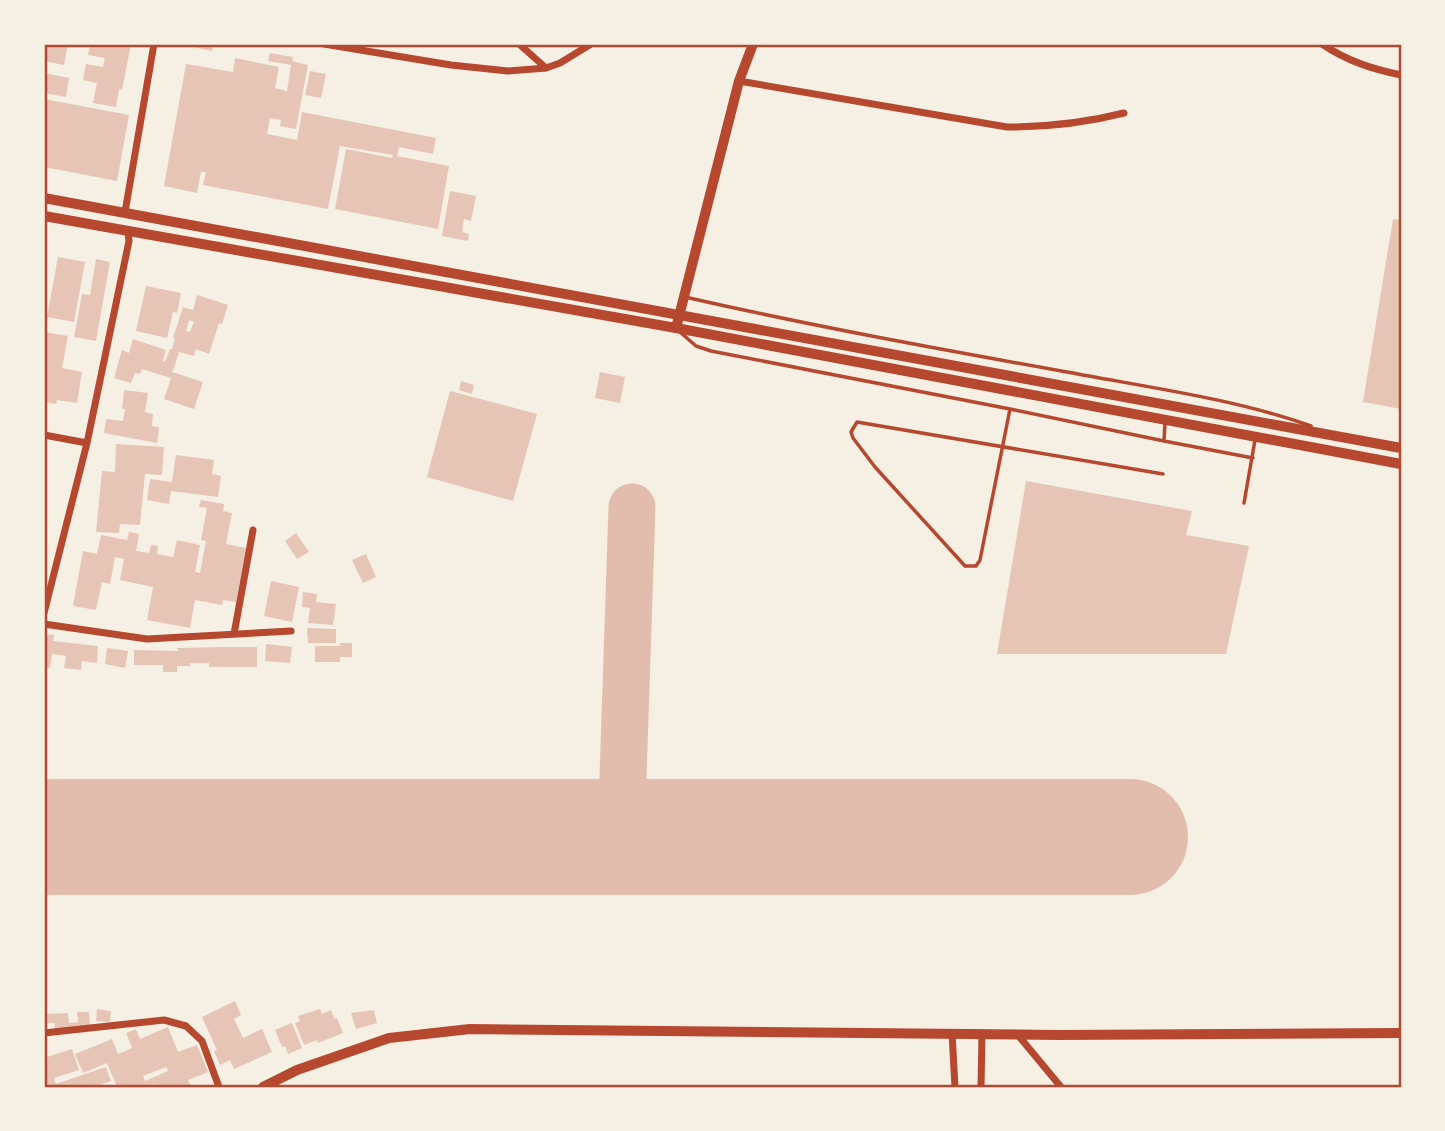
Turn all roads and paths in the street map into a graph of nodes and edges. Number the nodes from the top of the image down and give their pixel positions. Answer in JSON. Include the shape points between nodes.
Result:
{"nodes":[{"id":1,"x":154,"y":44,"type":"edge"},
{"id":2,"x":324,"y":44,"type":"edge"},
{"id":3,"x":519,"y":44,"type":"edge"},
{"id":4,"x":591,"y":44,"type":"edge"},
{"id":5,"x":753,"y":44,"type":"edge"},
{"id":6,"x":1322,"y":44,"type":"edge"},
{"id":7,"x":546,"y":68,"type":"junction"},
{"id":8,"x":1401,"y":75,"type":"edge"},
{"id":9,"x":739,"y":81,"type":"junction"},
{"id":10,"x":1124,"y":113,"type":"dead end"},
{"id":11,"x":44,"y":198,"type":"edge"},
{"id":12,"x":125,"y":212,"type":"junction"},
{"id":13,"x":44,"y":216,"type":"edge"},
{"id":14,"x":128,"y":232,"type":"junction"},
{"id":15,"x":684,"y":297,"type":"junction"},
{"id":16,"x":677,"y":322,"type":"junction"},
{"id":17,"x":1010,"y":409,"type":"junction"},
{"id":18,"x":1165,"y":421,"type":"junction"},
{"id":19,"x":44,"y":435,"type":"edge"},
{"id":20,"x":1256,"y":436,"type":"junction"},
{"id":21,"x":1339,"y":437,"type":"junction"},
{"id":22,"x":1164,"y":441,"type":"junction"},
{"id":23,"x":87,"y":443,"type":"junction"},
{"id":24,"x":1003,"y":446,"type":"junction"},
{"id":25,"x":1401,"y":448,"type":"edge"},
{"id":26,"x":1253,"y":458,"type":"junction"},
{"id":27,"x":1401,"y":464,"type":"edge"},
{"id":28,"x":1163,"y":474,"type":"dead end"},
{"id":29,"x":1244,"y":503,"type":"dead end"},
{"id":30,"x":253,"y":530,"type":"dead end"},
{"id":31,"x":44,"y":613,"type":"edge"},
{"id":32,"x":44,"y":624,"type":"edge"},
{"id":33,"x":291,"y":631,"type":"dead end"},
{"id":34,"x":234,"y":634,"type":"junction"},
{"id":35,"x":44,"y":1033,"type":"edge"},
{"id":36,"x":952,"y":1033,"type":"junction"},
{"id":37,"x":982,"y":1033,"type":"junction"},
{"id":38,"x":1401,"y":1033,"type":"edge"},
{"id":39,"x":1017,"y":1034,"type":"junction"},
{"id":40,"x":219,"y":1087,"type":"edge"},
{"id":41,"x":263,"y":1087,"type":"edge"},
{"id":42,"x":955,"y":1087,"type":"edge"},
{"id":43,"x":982,"y":1087,"type":"edge"},
{"id":44,"x":1061,"y":1087,"type":"edge"}],
"edges":[{"from":1,"to":12,"type":"street"},
{"from":2,"to":7,"type":"street","via":[[450,65],[508,71]]},
{"from":3,"to":7,"type":"street"},
{"from":4,"to":7,"type":"street"},
{"from":5,"to":9,"type":"street"},
{"from":6,"to":8,"type":"street","via":[[1370,69]]},
{"from":9,"to":10,"type":"street","via":[[1007,127],[1084,123]]},
{"from":9,"to":15,"type":"street"},
{"from":11,"to":12,"type":"main road"},
{"from":12,"to":16,"type":"main road"},
{"from":13,"to":14,"type":"main road"},
{"from":14,"to":16,"type":"main road"},
{"from":14,"to":23,"type":"street"},
{"from":15,"to":16,"type":"street"},
{"from":15,"to":21,"type":"lane","via":[[799,324],[1187,394],[1292,419]]},
{"from":16,"to":17,"type":"lane","via":[[685,338],[711,351]]},
{"from":16,"to":18,"type":"main road"},
{"from":16,"to":21,"type":"main road"},
{"from":17,"to":22,"type":"lane"},
{"from":17,"to":24,"type":"lane"},
{"from":18,"to":20,"type":"main road"},
{"from":18,"to":22,"type":"lane"},
{"from":19,"to":23,"type":"street"},
{"from":20,"to":26,"type":"lane"},
{"from":20,"to":27,"type":"main road"},
{"from":21,"to":25,"type":"main road"},
{"from":22,"to":26,"type":"lane"},
{"from":23,"to":31,"type":"street"},
{"from":24,"to":24,"type":"lane","via":[[980,560],[971,568],[875,467],[851,432],[857,422]]},
{"from":24,"to":28,"type":"lane"},
{"from":26,"to":29,"type":"lane"},
{"from":30,"to":34,"type":"street"},
{"from":32,"to":34,"type":"street","via":[[148,639]]},
{"from":33,"to":34,"type":"street"},
{"from":35,"to":40,"type":"street","via":[[164,1020],[186,1026],[202,1041]]},
{"from":36,"to":37,"type":"street"},
{"from":36,"to":41,"type":"street","via":[[470,1029],[389,1038],[297,1070]]},
{"from":36,"to":42,"type":"street"},
{"from":37,"to":39,"type":"street"},
{"from":37,"to":43,"type":"street"},
{"from":38,"to":39,"type":"street"},
{"from":39,"to":44,"type":"street"}]}
